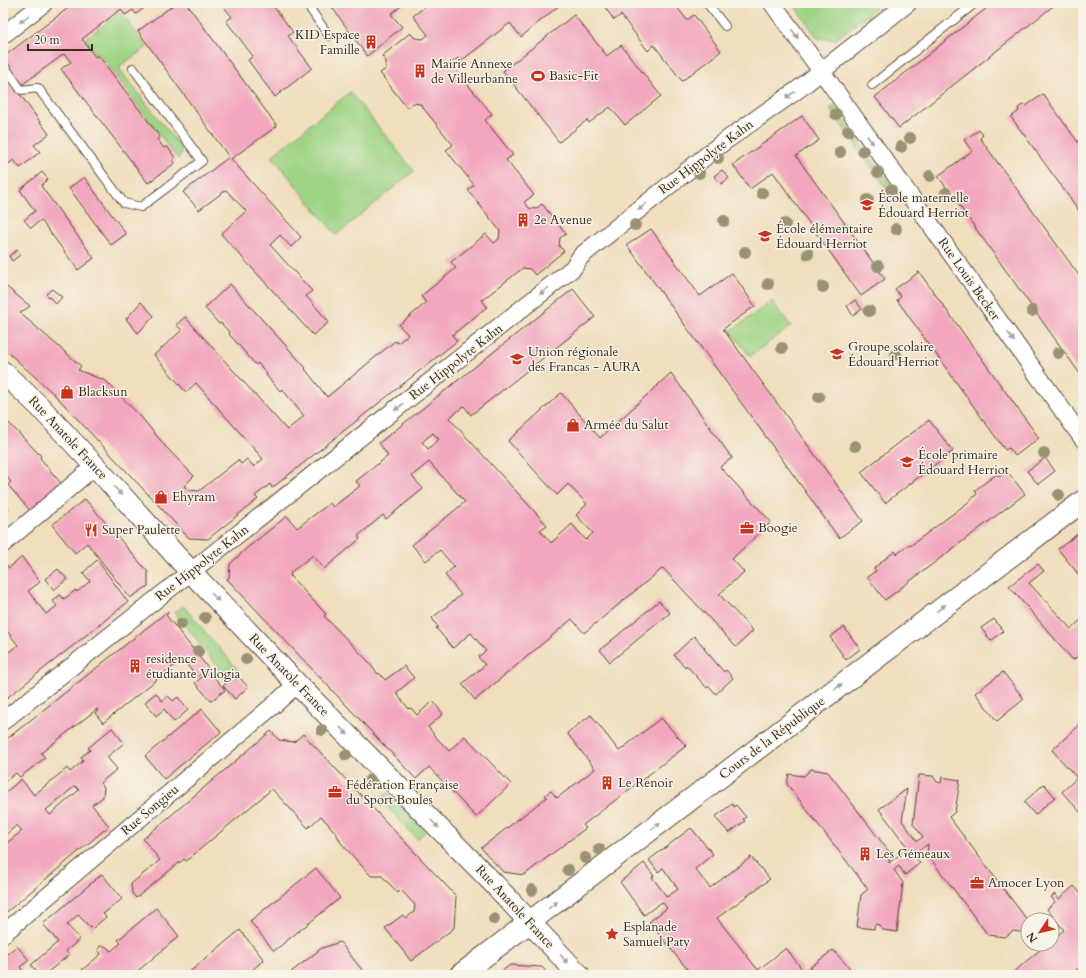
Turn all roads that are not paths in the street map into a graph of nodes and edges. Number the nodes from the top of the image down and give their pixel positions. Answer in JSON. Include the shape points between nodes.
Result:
{"nodes":[{"id":1,"x":44,"y":3,"type":"edge"},
{"id":2,"x":306,"y":3,"type":"edge"},
{"id":3,"x":708,"y":3,"type":"edge"},
{"id":4,"x":772,"y":3,"type":"edge"},
{"id":5,"x":908,"y":3,"type":"edge"},
{"id":6,"x":975,"y":3,"type":"edge"},
{"id":7,"x":725,"y":26,"type":"dead end"},
{"id":8,"x":3,"y":35,"type":"edge"},
{"id":9,"x":329,"y":36,"type":"dead end"},
{"id":10,"x":3,"y":64,"type":"edge"},
{"id":11,"x":133,"y":68,"type":"dead end"},
{"id":12,"x":822,"y":72,"type":"junction"},
{"id":13,"x":872,"y":85,"type":"dead end"},
{"id":14,"x":3,"y":372,"type":"edge"},
{"id":15,"x":1083,"y":439,"type":"edge"},
{"id":16,"x":96,"y":466,"type":"junction"},
{"id":17,"x":1083,"y":501,"type":"edge"},
{"id":18,"x":3,"y":544,"type":"edge"},
{"id":19,"x":191,"y":572,"type":"junction"},
{"id":20,"x":297,"y":684,"type":"junction"},
{"id":21,"x":3,"y":721,"type":"edge"},
{"id":22,"x":530,"y":922,"type":"junction"},
{"id":23,"x":3,"y":934,"type":"edge"},
{"id":24,"x":460,"y":975,"type":"edge"},
{"id":25,"x":579,"y":975,"type":"edge"}],
"edges":[{"from":1,"to":8,"type":"street","one_way":true},
{"from":2,"to":9,"type":"lane"},
{"from":3,"to":7,"type":"lane"},
{"from":4,"to":12,"type":"street","name":"Rue Louis Becker","one_way":true},
{"from":5,"to":12,"type":"street","name":"Rue Hippolyte Kahn"},
{"from":6,"to":13,"type":"lane"},
{"from":10,"to":11,"type":"lane","via":[[21,90],[38,88],[124,203],[141,207],[202,161]]},
{"from":12,"to":15,"type":"street","name":"Rue Louis Becker","one_way":true},
{"from":12,"to":19,"type":"street","name":"Rue Hippolyte Kahn","one_way":true,"via":[[735,133],[660,192],[581,256],[573,268]]},
{"from":14,"to":16,"type":"street","name":"Rue Anatole France"},
{"from":16,"to":18,"type":"street"},
{"from":16,"to":19,"type":"street","name":"Rue Anatole France","one_way":true},
{"from":22,"to":17,"type":"street","name":"Cours de la République","one_way":true},
{"from":19,"to":20,"type":"street","name":"Rue Anatole France","one_way":true},
{"from":19,"to":21,"type":"street","name":"Rue Hippolyte Kahn"},
{"from":20,"to":22,"type":"street","name":"Rue Anatole France","one_way":true},
{"from":20,"to":23,"type":"street","name":"Rue Songieu"},
{"from":22,"to":24,"type":"street","name":"Cours de la République"},
{"from":22,"to":25,"type":"street","name":"Rue Anatole France","one_way":true}]}
